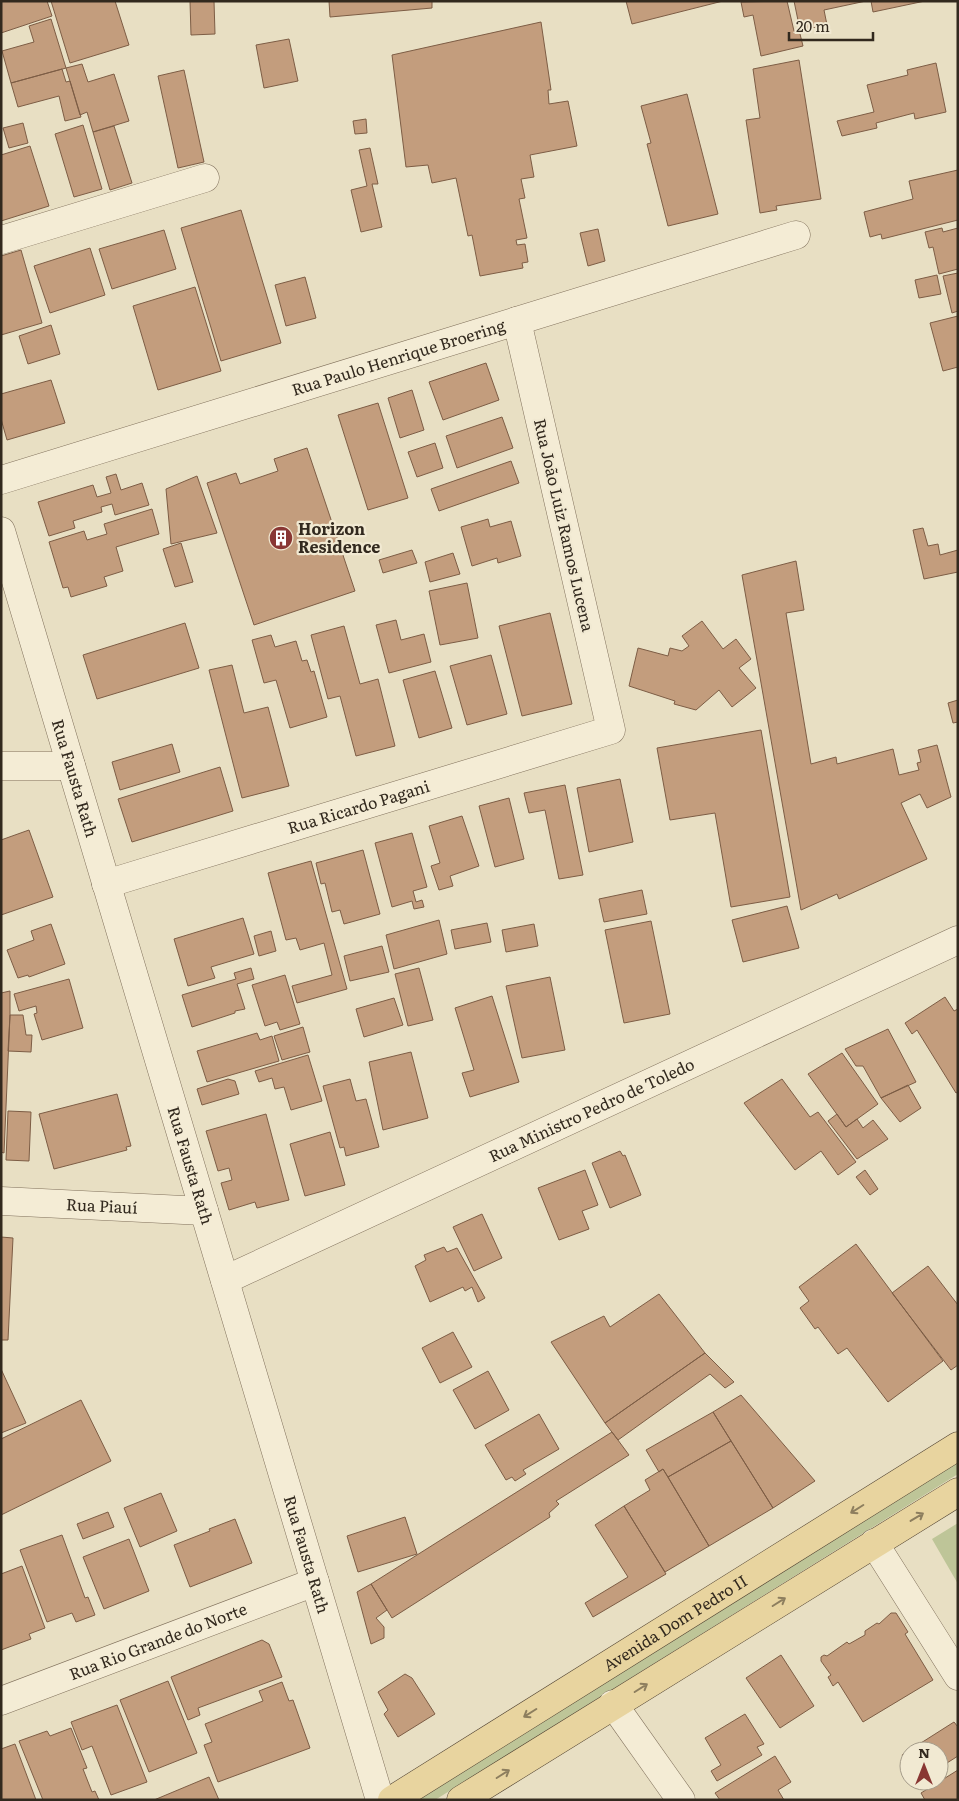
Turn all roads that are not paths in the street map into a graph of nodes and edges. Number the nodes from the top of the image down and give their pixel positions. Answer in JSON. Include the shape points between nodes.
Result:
{"nodes":[{"id":1,"x":205,"y":178,"type":"dead end"},
{"id":2,"x":796,"y":235,"type":"dead end"},
{"id":3,"x":1,"y":240,"type":"edge"},
{"id":4,"x":518,"y":321,"type":"junction"},
{"id":5,"x":1,"y":480,"type":"edge"},
{"id":6,"x":1,"y":531,"type":"edge"},
{"id":7,"x":611,"y":730,"type":"joint"},
{"id":8,"x":1,"y":766,"type":"edge"},
{"id":9,"x":72,"y":766,"type":"junction"},
{"id":10,"x":106,"y":884,"type":"junction"},
{"id":11,"x":958,"y":940,"type":"edge"},
{"id":12,"x":1,"y":1201,"type":"edge"},
{"id":13,"x":204,"y":1211,"type":"junction"},
{"id":14,"x":224,"y":1280,"type":"junction"},
{"id":15,"x":958,"y":1446,"type":"edge"},
{"id":16,"x":958,"y":1492,"type":"edge"},
{"id":17,"x":874,"y":1543,"type":"junction"},
{"id":18,"x":315,"y":1582,"type":"junction"},
{"id":19,"x":958,"y":1676,"type":"edge"},
{"id":20,"x":1,"y":1701,"type":"edge"},
{"id":21,"x":614,"y":1704,"type":"junction"},
{"id":22,"x":380,"y":1800,"type":"edge"},
{"id":23,"x":392,"y":1800,"type":"edge"},
{"id":24,"x":462,"y":1800,"type":"edge"},
{"id":25,"x":681,"y":1800,"type":"edge"}],
"edges":[{"from":1,"to":3,"type":"street"},
{"from":2,"to":4,"type":"street","name":"Rua Paulo Henrique Broering"},
{"from":4,"to":5,"type":"street","name":"Rua Paulo Henrique Broering"},
{"from":4,"to":7,"type":"street","name":"Rua João Luiz Ramos Lucena"},
{"from":6,"to":9,"type":"street","name":"Rua Fausta Rath"},
{"from":7,"to":10,"type":"street","name":"Rua Ricardo Pagani"},
{"from":8,"to":9,"type":"street"},
{"from":9,"to":10,"type":"street","name":"Rua Fausta Rath"},
{"from":10,"to":13,"type":"street","name":"Rua Fausta Rath"},
{"from":11,"to":14,"type":"street","name":"Rua Ministro Pedro de Toledo"},
{"from":12,"to":13,"type":"street","name":"Rua Piauí"},
{"from":13,"to":14,"type":"street","name":"Rua Fausta Rath"},
{"from":14,"to":18,"type":"street","name":"Rua Fausta Rath"},
{"from":15,"to":23,"type":"main road","name":"Avenida Dom Pedro II","one_way":true},
{"from":17,"to":16,"type":"main road","one_way":true},
{"from":17,"to":19,"type":"street"},
{"from":21,"to":17,"type":"main road","one_way":true},
{"from":18,"to":20,"type":"street","name":"Rua Rio Grande do Norte"},
{"from":18,"to":22,"type":"street","name":"Rua Fausta Rath"},
{"from":24,"to":21,"type":"main road","one_way":true},
{"from":21,"to":25,"type":"street"}]}
